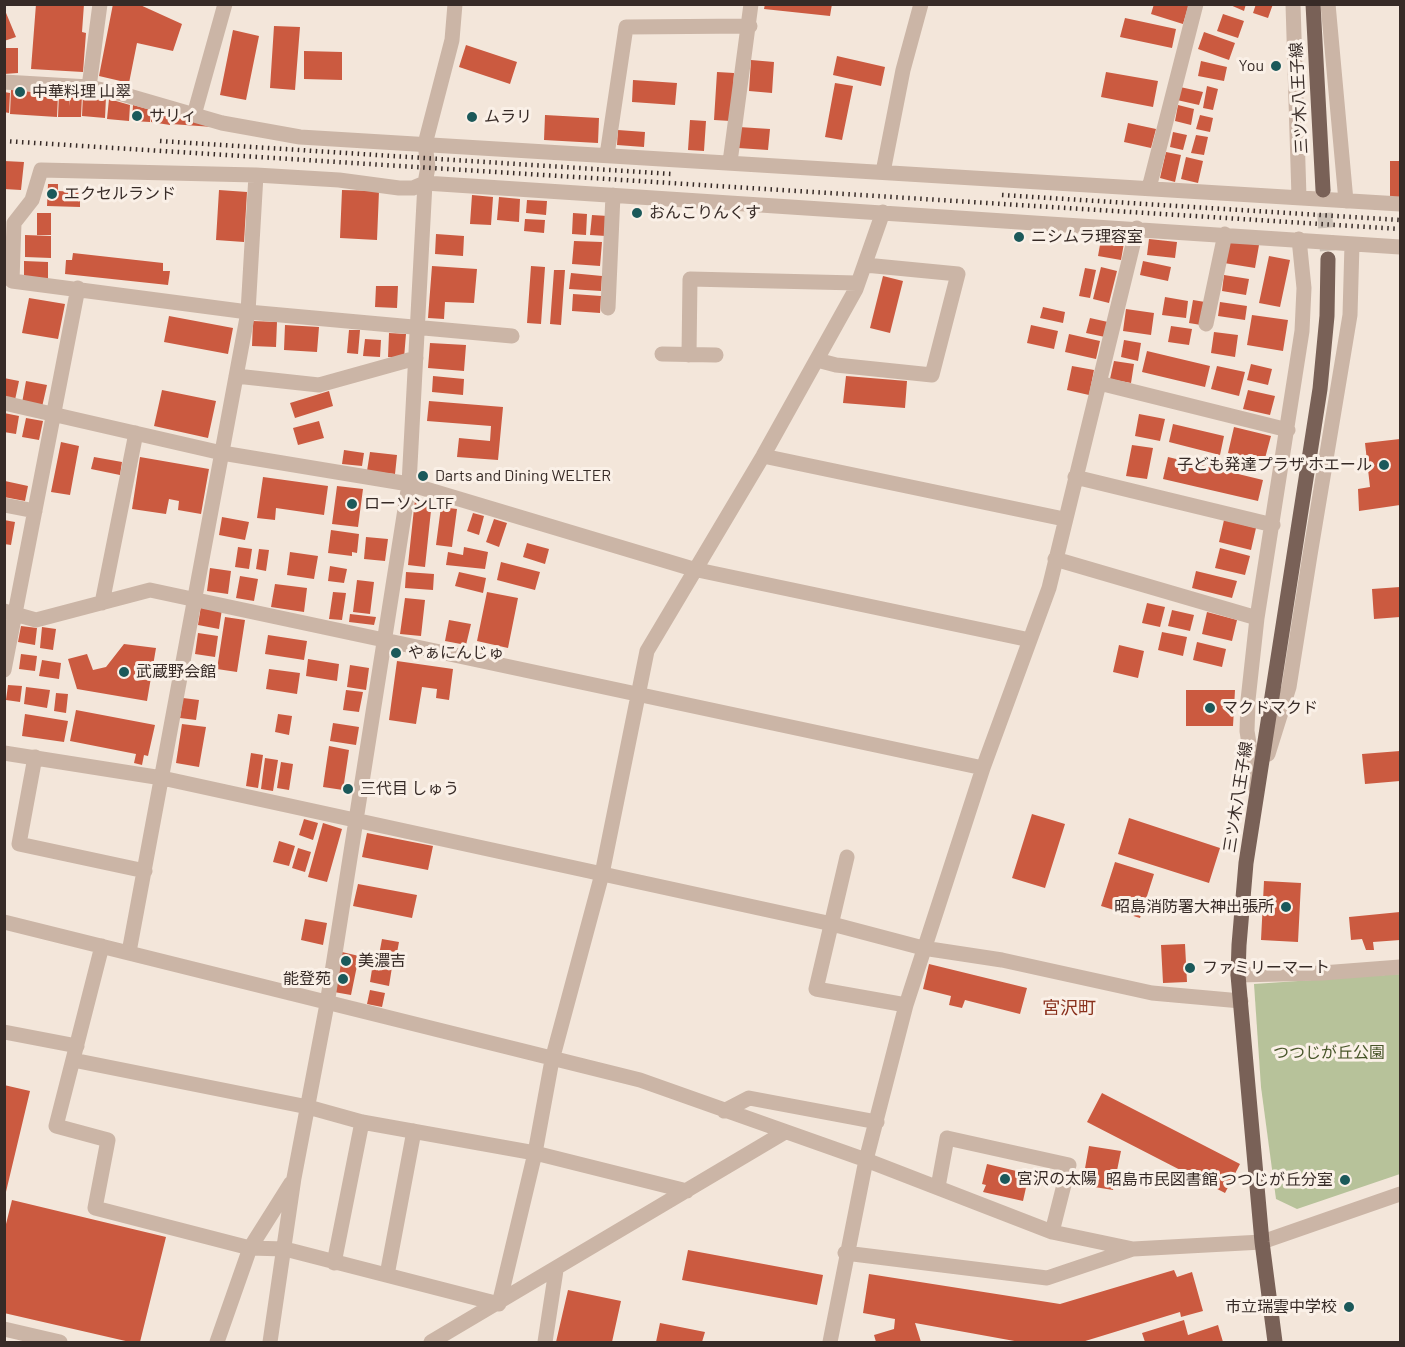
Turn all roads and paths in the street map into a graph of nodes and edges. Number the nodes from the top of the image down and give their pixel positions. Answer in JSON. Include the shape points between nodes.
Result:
{"nodes":[{"id":1,"x":100,"y":4,"type":"edge"},
{"id":2,"x":225,"y":4,"type":"edge"},
{"id":3,"x":455,"y":4,"type":"edge"},
{"id":4,"x":751,"y":4,"type":"edge"},
{"id":5,"x":921,"y":4,"type":"edge"},
{"id":6,"x":1196,"y":4,"type":"edge"},
{"id":7,"x":1293,"y":4,"type":"edge"},
{"id":8,"x":1312,"y":4,"type":"edge"},
{"id":9,"x":1328,"y":4,"type":"edge"},
{"id":10,"x":750,"y":26,"type":"junction"},
{"id":11,"x":4,"y":82,"type":"edge"},
{"id":12,"x":89,"y":87,"type":"junction"},
{"id":13,"x":194,"y":116,"type":"junction"},
{"id":14,"x":425,"y":144,"type":"junction"},
{"id":15,"x":607,"y":155,"type":"junction"},
{"id":16,"x":730,"y":162,"type":"junction"},
{"id":17,"x":883,"y":172,"type":"junction"},
{"id":18,"x":256,"y":176,"type":"junction"},
{"id":19,"x":425,"y":183,"type":"junction"},
{"id":20,"x":1149,"y":188,"type":"junction"},
{"id":21,"x":1323,"y":190,"type":"tunnel mouth"},
{"id":22,"x":613,"y":195,"type":"junction"},
{"id":23,"x":1299,"y":197,"type":"junction"},
{"id":24,"x":1346,"y":201,"type":"junction"},
{"id":25,"x":1401,"y":204,"type":"edge"},
{"id":26,"x":883,"y":212,"type":"junction"},
{"id":27,"x":1137,"y":228,"type":"junction"},
{"id":28,"x":1225,"y":234,"type":"junction"},
{"id":29,"x":1299,"y":238,"type":"junction"},
{"id":30,"x":1352,"y":244,"type":"junction"},
{"id":31,"x":1401,"y":247,"type":"edge"},
{"id":32,"x":1328,"y":259,"type":"tunnel mouth"},
{"id":33,"x":865,"y":265,"type":"junction"},
{"id":34,"x":857,"y":283,"type":"junction"},
{"id":35,"x":78,"y":288,"type":"junction"},
{"id":36,"x":608,"y":308,"type":"dead end"},
{"id":37,"x":248,"y":312,"type":"junction"},
{"id":38,"x":1206,"y":324,"type":"dead end"},
{"id":39,"x":417,"y":326,"type":"junction"},
{"id":40,"x":512,"y":336,"type":"dead end"},
{"id":41,"x":662,"y":354,"type":"dead end"},
{"id":42,"x":689,"y":355,"type":"junction"},
{"id":43,"x":716,"y":355,"type":"dead end"},
{"id":44,"x":416,"y":358,"type":"junction"},
{"id":45,"x":817,"y":360,"type":"junction"},
{"id":46,"x":236,"y":376,"type":"junction"},
{"id":47,"x":1100,"y":383,"type":"junction"},
{"id":48,"x":4,"y":403,"type":"edge"},
{"id":49,"x":54,"y":413,"type":"junction"},
{"id":50,"x":1288,"y":430,"type":"junction"},
{"id":51,"x":136,"y":433,"type":"junction"},
{"id":52,"x":222,"y":453,"type":"junction"},
{"id":53,"x":763,"y":456,"type":"junction"},
{"id":54,"x":1075,"y":477,"type":"junction"},
{"id":55,"x":408,"y":484,"type":"junction"},
{"id":56,"x":4,"y":505,"type":"edge"},
{"id":57,"x":35,"y":512,"type":"junction"},
{"id":58,"x":1064,"y":519,"type":"junction"},
{"id":59,"x":1273,"y":525,"type":"junction"},
{"id":60,"x":1055,"y":559,"type":"junction"},
{"id":61,"x":693,"y":569,"type":"junction"},
{"id":62,"x":195,"y":599,"type":"junction"},
{"id":63,"x":102,"y":603,"type":"junction"},
{"id":64,"x":10,"y":612,"type":"edge"},
{"id":65,"x":1257,"y":618,"type":"junction"},
{"id":66,"x":384,"y":639,"type":"junction"},
{"id":67,"x":1030,"y":640,"type":"junction"},
{"id":68,"x":4,"y":670,"type":"edge"},
{"id":69,"x":1250,"y":672,"type":"junction"},
{"id":70,"x":1274,"y":681,"type":"junction"},
{"id":71,"x":639,"y":693,"type":"junction"},
{"id":72,"x":4,"y":753,"type":"edge"},
{"id":73,"x":35,"y":757,"type":"junction"},
{"id":74,"x":984,"y":768,"type":"junction"},
{"id":75,"x":162,"y":778,"type":"junction"},
{"id":76,"x":1257,"y":790,"type":"junction"},
{"id":77,"x":356,"y":822,"type":"junction"},
{"id":78,"x":847,"y":857,"type":"dead end"},
{"id":79,"x":145,"y":871,"type":"junction"},
{"id":80,"x":602,"y":874,"type":"junction"},
{"id":81,"x":4,"y":922,"type":"edge"},
{"id":82,"x":832,"y":924,"type":"junction"},
{"id":83,"x":102,"y":946,"type":"junction"},
{"id":84,"x":923,"y":948,"type":"junction"},
{"id":85,"x":129,"y":952,"type":"junction"},
{"id":86,"x":1401,"y":967,"type":"edge"},
{"id":87,"x":1238,"y":975,"type":"junction"},
{"id":88,"x":1241,"y":1001,"type":"junction"},
{"id":89,"x":327,"y":1004,"type":"junction"},
{"id":90,"x":906,"y":1005,"type":"junction"},
{"id":91,"x":4,"y":1032,"type":"edge"},
{"id":92,"x":75,"y":1053,"type":"junction"},
{"id":93,"x":552,"y":1060,"type":"junction"},
{"id":94,"x":308,"y":1107,"type":"junction"},
{"id":95,"x":724,"y":1111,"type":"junction"},
{"id":96,"x":362,"y":1122,"type":"junction"},
{"id":97,"x":877,"y":1122,"type":"junction"},
{"id":98,"x":414,"y":1131,"type":"junction"},
{"id":99,"x":785,"y":1132,"type":"junction"},
{"id":100,"x":534,"y":1153,"type":"junction"},
{"id":101,"x":866,"y":1160,"type":"junction"},
{"id":102,"x":294,"y":1178,"type":"junction"},
{"id":103,"x":938,"y":1187,"type":"junction"},
{"id":104,"x":687,"y":1191,"type":"junction"},
{"id":105,"x":1401,"y":1194,"type":"edge"},
{"id":106,"x":1052,"y":1232,"type":"junction"},
{"id":107,"x":1262,"y":1242,"type":"junction"},
{"id":108,"x":250,"y":1248,"type":"junction"},
{"id":109,"x":285,"y":1249,"type":"junction"},
{"id":110,"x":1133,"y":1249,"type":"junction"},
{"id":111,"x":845,"y":1253,"type":"junction"},
{"id":112,"x":334,"y":1263,"type":"junction"},
{"id":113,"x":556,"y":1270,"type":"junction"},
{"id":114,"x":387,"y":1275,"type":"junction"},
{"id":115,"x":499,"y":1304,"type":"junction"},
{"id":116,"x":4,"y":1329,"type":"edge"},
{"id":117,"x":60,"y":1342,"type":"edge"},
{"id":118,"x":217,"y":1342,"type":"edge"},
{"id":119,"x":270,"y":1342,"type":"edge"},
{"id":120,"x":431,"y":1342,"type":"edge"},
{"id":121,"x":545,"y":1342,"type":"edge"},
{"id":122,"x":830,"y":1342,"type":"edge"},
{"id":123,"x":1275,"y":1342,"type":"edge"}],
"edges":[{"from":1,"to":12,"type":"street"},
{"from":2,"to":13,"type":"street"},
{"from":3,"to":14,"type":"street","via":[[452,40]]},
{"from":4,"to":10,"type":"street"},
{"from":5,"to":17,"type":"street"},
{"from":6,"to":20,"type":"street"},
{"from":7,"to":23,"type":"street"},
{"from":8,"to":21,"type":"main road","name":"三ツ木八王子線"},
{"from":9,"to":24,"type":"street"},
{"from":10,"to":15,"type":"street","via":[[626,27]]},
{"from":10,"to":16,"type":"street"},
{"from":11,"to":12,"type":"street"},
{"from":12,"to":13,"type":"street"},
{"from":13,"to":14,"type":"street","via":[[300,137]]},
{"from":14,"to":15,"type":"street"},
{"from":14,"to":19,"type":"street"},
{"from":15,"to":16,"type":"street"},
{"from":16,"to":17,"type":"street"},
{"from":17,"to":20,"type":"street"},
{"from":18,"to":19,"type":"street","via":[[399,188]]},
{"from":18,"to":35,"type":"street","via":[[41,170],[32,200],[14,223],[12,281]]},
{"from":18,"to":37,"type":"street"},
{"from":19,"to":22,"type":"street"},
{"from":19,"to":39,"type":"street"},
{"from":20,"to":23,"type":"street"},
{"from":22,"to":26,"type":"street"},
{"from":22,"to":36,"type":"street"},
{"from":23,"to":24,"type":"street"},
{"from":24,"to":25,"type":"street"},
{"from":26,"to":27,"type":"street"},
{"from":26,"to":33,"type":"street"},
{"from":27,"to":28,"type":"street"},
{"from":27,"to":47,"type":"street"},
{"from":28,"to":29,"type":"street"},
{"from":28,"to":38,"type":"street"},
{"from":29,"to":30,"type":"street"},
{"from":29,"to":50,"type":"street","via":[[1304,307]]},
{"from":30,"to":31,"type":"street"},
{"from":30,"to":76,"type":"street","via":[[1350,315],[1288,687]]},
{"from":32,"to":70,"type":"main road","name":"三ツ木八王子線","via":[[1320,388]]},
{"from":33,"to":34,"type":"street"},
{"from":33,"to":45,"type":"street","via":[[958,274],[932,375]]},
{"from":34,"to":42,"type":"street","via":[[690,279]]},
{"from":34,"to":45,"type":"street"},
{"from":35,"to":37,"type":"street"},
{"from":35,"to":49,"type":"street"},
{"from":37,"to":39,"type":"street"},
{"from":37,"to":46,"type":"street"},
{"from":39,"to":40,"type":"street"},
{"from":39,"to":44,"type":"street"},
{"from":41,"to":42,"type":"street"},
{"from":42,"to":43,"type":"street"},
{"from":44,"to":46,"type":"street","via":[[319,385]]},
{"from":44,"to":55,"type":"street"},
{"from":45,"to":53,"type":"street"},
{"from":46,"to":52,"type":"street"},
{"from":47,"to":50,"type":"street"},
{"from":47,"to":54,"type":"street"},
{"from":48,"to":49,"type":"street"},
{"from":49,"to":51,"type":"street"},
{"from":49,"to":57,"type":"street"},
{"from":50,"to":59,"type":"street"},
{"from":51,"to":52,"type":"street"},
{"from":51,"to":63,"type":"street"},
{"from":52,"to":55,"type":"street"},
{"from":52,"to":62,"type":"street"},
{"from":53,"to":58,"type":"street"},
{"from":53,"to":61,"type":"street"},
{"from":54,"to":58,"type":"street"},
{"from":54,"to":59,"type":"street"},
{"from":55,"to":61,"type":"street"},
{"from":55,"to":66,"type":"street"},
{"from":56,"to":57,"type":"street"},
{"from":57,"to":64,"type":"street"},
{"from":58,"to":60,"type":"street"},
{"from":59,"to":65,"type":"street"},
{"from":60,"to":65,"type":"street"},
{"from":60,"to":67,"type":"street"},
{"from":61,"to":67,"type":"street"},
{"from":61,"to":71,"type":"street","via":[[647,651]]},
{"from":62,"to":63,"type":"street","via":[[150,590]]},
{"from":62,"to":66,"type":"street"},
{"from":62,"to":75,"type":"street"},
{"from":63,"to":64,"type":"street","via":[[36,620]]},
{"from":64,"to":68,"type":"street"},
{"from":65,"to":69,"type":"street"},
{"from":66,"to":71,"type":"street"},
{"from":66,"to":77,"type":"street"},
{"from":67,"to":74,"type":"street"},
{"from":69,"to":70,"type":"street"},
{"from":69,"to":76,"type":"street","via":[[1247,731]]},
{"from":70,"to":76,"type":"main road","name":"三ツ木八王子線"},
{"from":71,"to":74,"type":"street"},
{"from":71,"to":80,"type":"street"},
{"from":72,"to":73,"type":"street"},
{"from":73,"to":75,"type":"street"},
{"from":73,"to":79,"type":"street","via":[[20,844]]},
{"from":74,"to":84,"type":"street"},
{"from":75,"to":77,"type":"street"},
{"from":75,"to":79,"type":"street"},
{"from":76,"to":87,"type":"main road","name":"三ツ木八王子線","via":[[1246,863]]},
{"from":77,"to":80,"type":"street"},
{"from":77,"to":89,"type":"street"},
{"from":78,"to":82,"type":"street"},
{"from":79,"to":85,"type":"street"},
{"from":80,"to":82,"type":"street"},
{"from":80,"to":93,"type":"street"},
{"from":81,"to":83,"type":"street"},
{"from":82,"to":84,"type":"street"},
{"from":82,"to":90,"type":"street","via":[[816,989]]},
{"from":83,"to":85,"type":"street"},
{"from":83,"to":92,"type":"street"},
{"from":84,"to":88,"type":"street","via":[[1002,960],[1152,993]]},
{"from":84,"to":90,"type":"street"},
{"from":85,"to":89,"type":"street"},
{"from":86,"to":87,"type":"street"},
{"from":87,"to":88,"type":"main road","name":"三ツ木八王子線"},
{"from":88,"to":107,"type":"main road","name":"三ツ木八王子線"},
{"from":89,"to":93,"type":"street"},
{"from":89,"to":94,"type":"street"},
{"from":90,"to":97,"type":"street"},
{"from":91,"to":92,"type":"street"},
{"from":92,"to":94,"type":"street"},
{"from":92,"to":108,"type":"street","via":[[56,1126],[108,1140],[95,1208]]},
{"from":93,"to":95,"type":"street","via":[[640,1080]]},
{"from":93,"to":100,"type":"street"},
{"from":94,"to":96,"type":"street"},
{"from":94,"to":102,"type":"street"},
{"from":95,"to":97,"type":"street","via":[[749,1098]]},
{"from":95,"to":99,"type":"street"},
{"from":96,"to":98,"type":"street"},
{"from":96,"to":112,"type":"street"},
{"from":97,"to":101,"type":"street"},
{"from":98,"to":100,"type":"street"},
{"from":98,"to":114,"type":"street"},
{"from":99,"to":101,"type":"street"},
{"from":99,"to":104,"type":"street"},
{"from":100,"to":104,"type":"street"},
{"from":100,"to":115,"type":"street"},
{"from":101,"to":103,"type":"street"},
{"from":101,"to":111,"type":"street"},
{"from":102,"to":108,"type":"street"},
{"from":102,"to":109,"type":"street"},
{"from":103,"to":106,"type":"street"},
{"from":103,"to":106,"type":"street","via":[[947,1138],[1069,1165]]},
{"from":104,"to":113,"type":"street"},
{"from":105,"to":107,"type":"street"},
{"from":106,"to":110,"type":"street"},
{"from":107,"to":110,"type":"street"},
{"from":107,"to":123,"type":"main road","name":"三ツ木八王子線"},
{"from":108,"to":109,"type":"street"},
{"from":108,"to":118,"type":"street"},
{"from":109,"to":112,"type":"street"},
{"from":109,"to":119,"type":"street"},
{"from":110,"to":111,"type":"street","via":[[1047,1278]]},
{"from":111,"to":122,"type":"street"},
{"from":112,"to":114,"type":"street"},
{"from":113,"to":115,"type":"street"},
{"from":113,"to":121,"type":"street"},
{"from":114,"to":115,"type":"street"},
{"from":115,"to":120,"type":"street"},
{"from":116,"to":117,"type":"street"}]}
